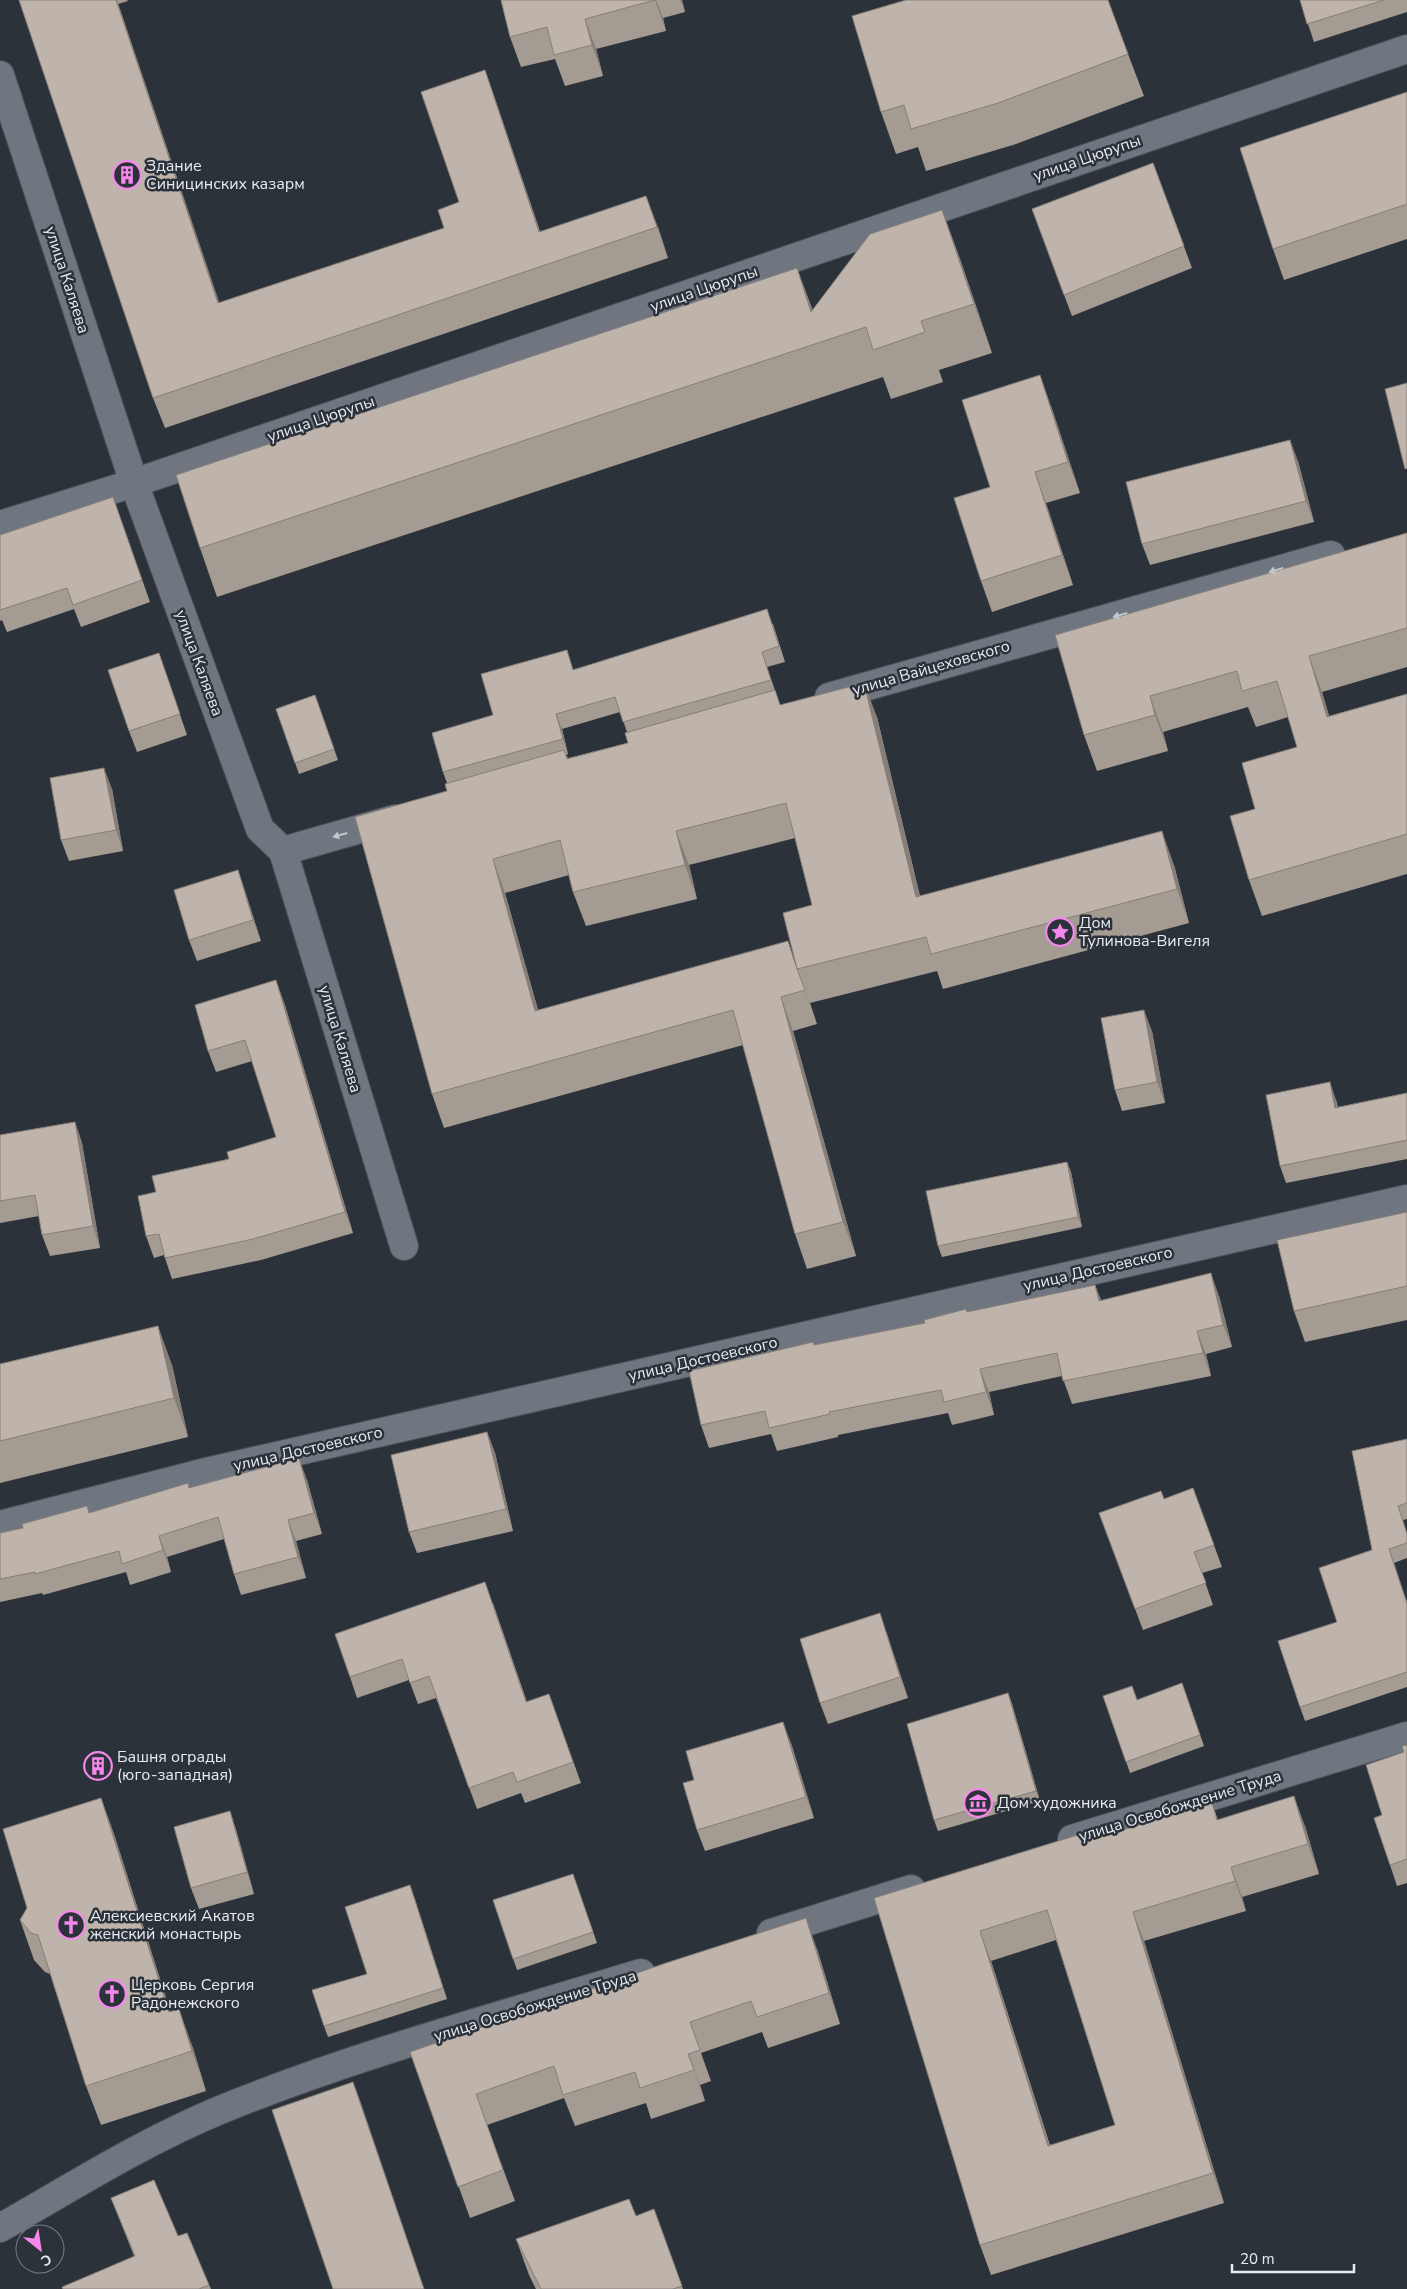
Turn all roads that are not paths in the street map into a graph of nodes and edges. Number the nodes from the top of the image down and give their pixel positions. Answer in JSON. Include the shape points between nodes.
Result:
{"nodes":[{"id":1,"x":1407,"y":49,"type":"edge"},
{"id":2,"x":0,"y":75,"type":"edge"},
{"id":3,"x":134,"y":483,"type":"junction"},
{"id":4,"x":0,"y":525,"type":"edge"},
{"id":5,"x":1359,"y":547,"type":"edge"},
{"id":6,"x":802,"y":704,"type":"edge"},
{"id":7,"x":417,"y":813,"type":"edge"},
{"id":8,"x":283,"y":851,"type":"junction"},
{"id":9,"x":1407,"y":1199,"type":"edge"},
{"id":10,"x":404,"y":1246,"type":"dead end"},
{"id":11,"x":0,"y":1525,"type":"edge"},
{"id":12,"x":1407,"y":1736,"type":"edge"},
{"id":13,"x":1046,"y":1848,"type":"edge"},
{"id":14,"x":932,"y":1883,"type":"edge"},
{"id":15,"x":751,"y":1939,"type":"edge"},
{"id":16,"x":666,"y":1965,"type":"edge"},
{"id":17,"x":0,"y":2228,"type":"edge"}],
"edges":[{"from":1,"to":3,"type":"street","name":"улица Цюрупы"},
{"from":2,"to":3,"type":"street","name":"улица Каляева"},
{"from":3,"to":4,"type":"street","name":"улица Цюрупы"},
{"from":3,"to":8,"type":"street","name":"улица Каляева","via":[[260,829]]},
{"from":5,"to":6,"type":"street","name":"улица Вайцеховского","one_way":true},
{"from":7,"to":8,"type":"street","one_way":true},
{"from":8,"to":10,"type":"street","name":"улица Каляева"},
{"from":9,"to":11,"type":"street","name":"улица Достоевского","via":[[202,1473]]},
{"from":12,"to":13,"type":"street","name":"улица Освобождение Труда"},
{"from":14,"to":15,"type":"street"},
{"from":16,"to":17,"type":"street","name":"улица Освобождение Труда","via":[[314,2074],[219,2111],[133,2151]]}]}
